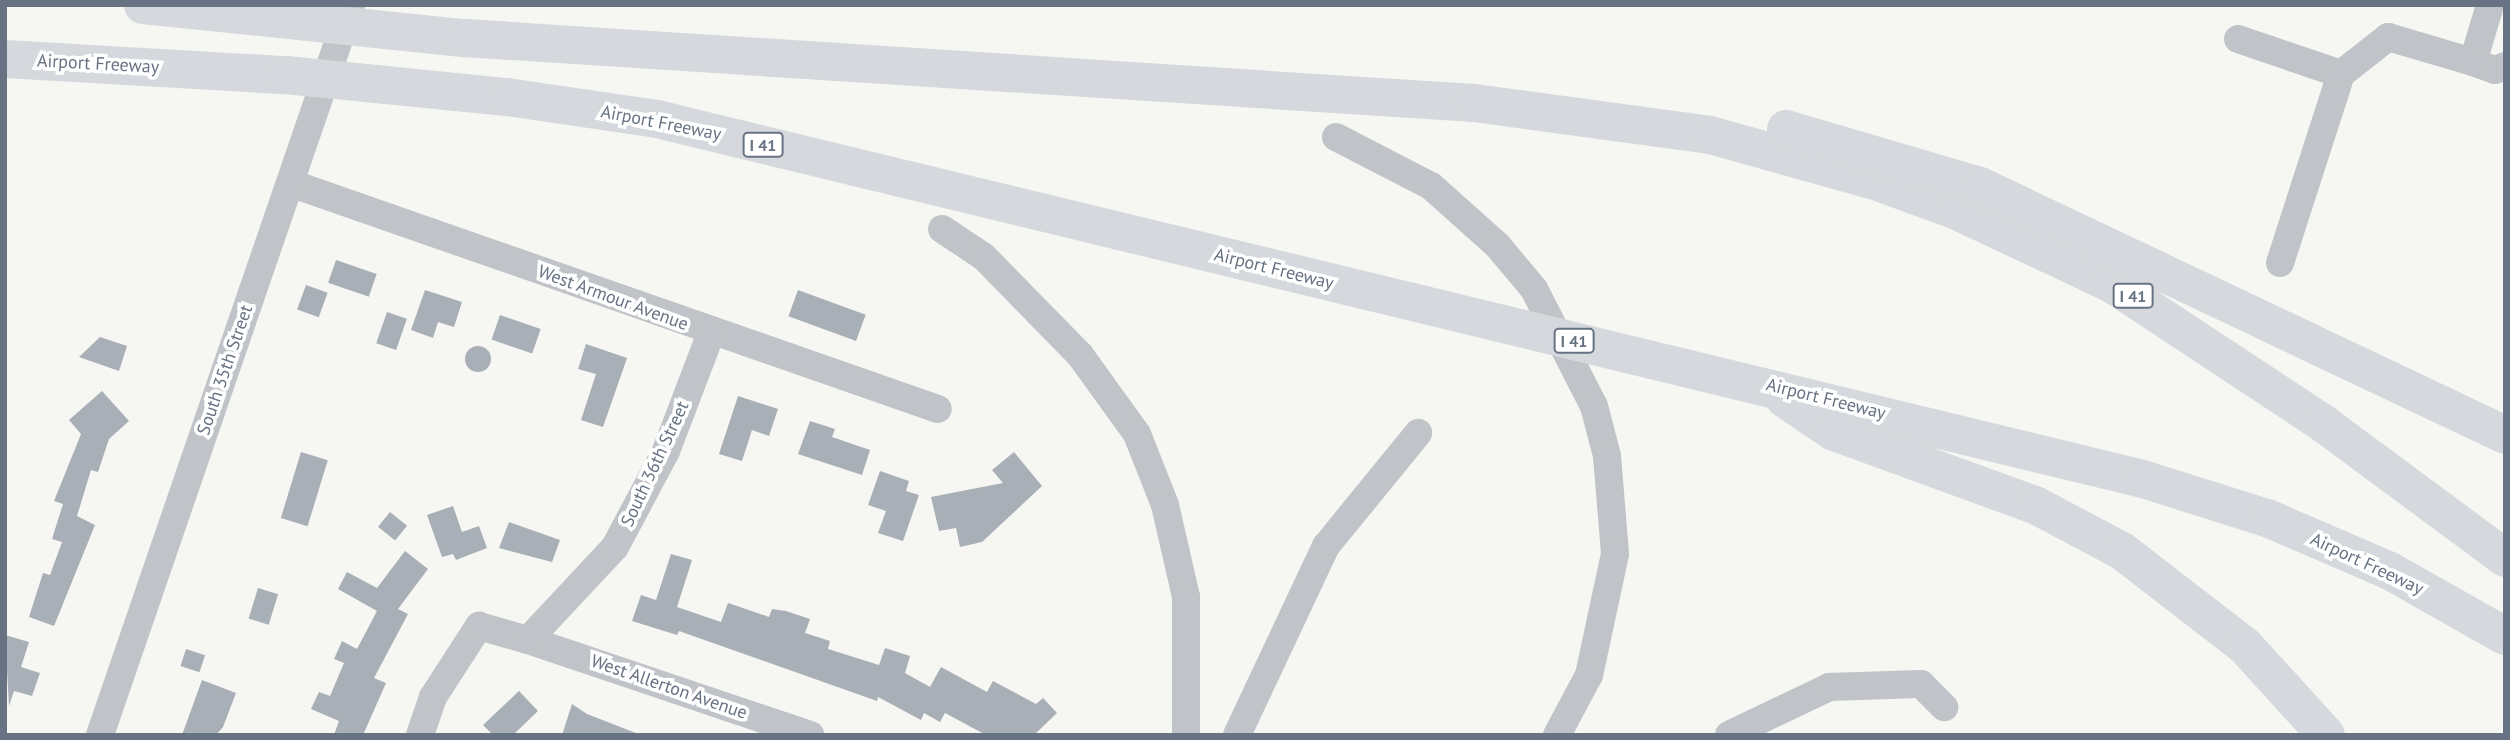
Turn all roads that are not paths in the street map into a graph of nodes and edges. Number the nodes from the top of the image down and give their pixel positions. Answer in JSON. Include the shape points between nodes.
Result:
{"nodes":[{"id":1,"x":143,"y":5,"type":"edge"},
{"id":2,"x":351,"y":5,"type":"edge"},
{"id":3,"x":2490,"y":5,"type":"edge"},
{"id":4,"x":2238,"y":39,"type":"dead end"},
{"id":5,"x":5,"y":59,"type":"edge"},
{"id":6,"x":2473,"y":62,"type":"junction"},
{"id":7,"x":2505,"y":66,"type":"edge"},
{"id":8,"x":2341,"y":74,"type":"junction"},
{"id":9,"x":1710,"y":135,"type":"junction"},
{"id":10,"x":1336,"y":137,"type":"dead end"},
{"id":11,"x":290,"y":183,"type":"junction"},
{"id":12,"x":942,"y":229,"type":"dead end"},
{"id":13,"x":2280,"y":263,"type":"dead end"},
{"id":14,"x":712,"y":333,"type":"junction"},
{"id":15,"x":1760,"y":383,"type":"junction"},
{"id":16,"x":939,"y":409,"type":"dead end"},
{"id":17,"x":1418,"y":433,"type":"dead end"},
{"id":18,"x":2505,"y":435,"type":"edge"},
{"id":19,"x":2505,"y":558,"type":"edge"},
{"id":20,"x":2505,"y":636,"type":"edge"},
{"id":21,"x":528,"y":640,"type":"junction"},
{"id":22,"x":1944,"y":707,"type":"dead end"},
{"id":23,"x":100,"y":735,"type":"edge"},
{"id":24,"x":420,"y":735,"type":"edge"},
{"id":25,"x":810,"y":735,"type":"edge"},
{"id":26,"x":1186,"y":735,"type":"edge"},
{"id":27,"x":1237,"y":735,"type":"edge"},
{"id":28,"x":1558,"y":735,"type":"edge"},
{"id":29,"x":1729,"y":735,"type":"edge"},
{"id":30,"x":2326,"y":735,"type":"edge"}],
"edges":[{"from":1,"to":9,"type":"highway","number":"I 41","via":[[479,39],[1474,103]]},
{"from":2,"to":11,"type":"street","name":"South 35th Street"},
{"from":3,"to":6,"type":"street"},
{"from":4,"to":8,"type":"street"},
{"from":5,"to":15,"type":"highway","name":"Airport Freeway","number":"I 41","via":[[286,75],[657,119]]},
{"from":6,"to":7,"type":"street","via":[[2495,70]]},
{"from":6,"to":8,"type":"street","via":[[2388,37]]},
{"from":8,"to":13,"type":"street"},
{"from":9,"to":18,"type":"highway","via":[[1745,121],[1862,147],[1980,186]]},
{"from":9,"to":19,"type":"highway","number":"I 41","via":[[1875,181],[2079,266],[2154,309],[2324,424]]},
{"from":10,"to":28,"type":"street","via":[[1431,186],[1498,246],[1534,289],[1594,406],[1607,456],[1615,554],[1589,675]]},
{"from":11,"to":14,"type":"street","name":"West Armour Avenue"},
{"from":11,"to":23,"type":"street","name":"South 35th Street"},
{"from":12,"to":26,"type":"street","via":[[984,257],[1062,335],[1136,434],[1165,505],[1186,597]]},
{"from":14,"to":16,"type":"street","name":"West Armour Avenue"},
{"from":14,"to":21,"type":"street","name":"South 36th Street","via":[[666,451],[620,538],[585,585]]},
{"from":15,"to":20,"type":"highway","name":"Airport Freeway","number":"I 41","via":[[2143,480],[2267,519],[2390,571]]},
{"from":15,"to":30,"type":"highway","via":[[1834,432],[2037,506],[2122,551],[2245,646]]},
{"from":17,"to":27,"type":"street","via":[[1326,546]]},
{"from":21,"to":24,"type":"street","via":[[479,626],[433,697]]},
{"from":21,"to":25,"type":"street","name":"West Allerton Avenue"},
{"from":22,"to":29,"type":"street","via":[[1921,684],[1829,687]]}]}
